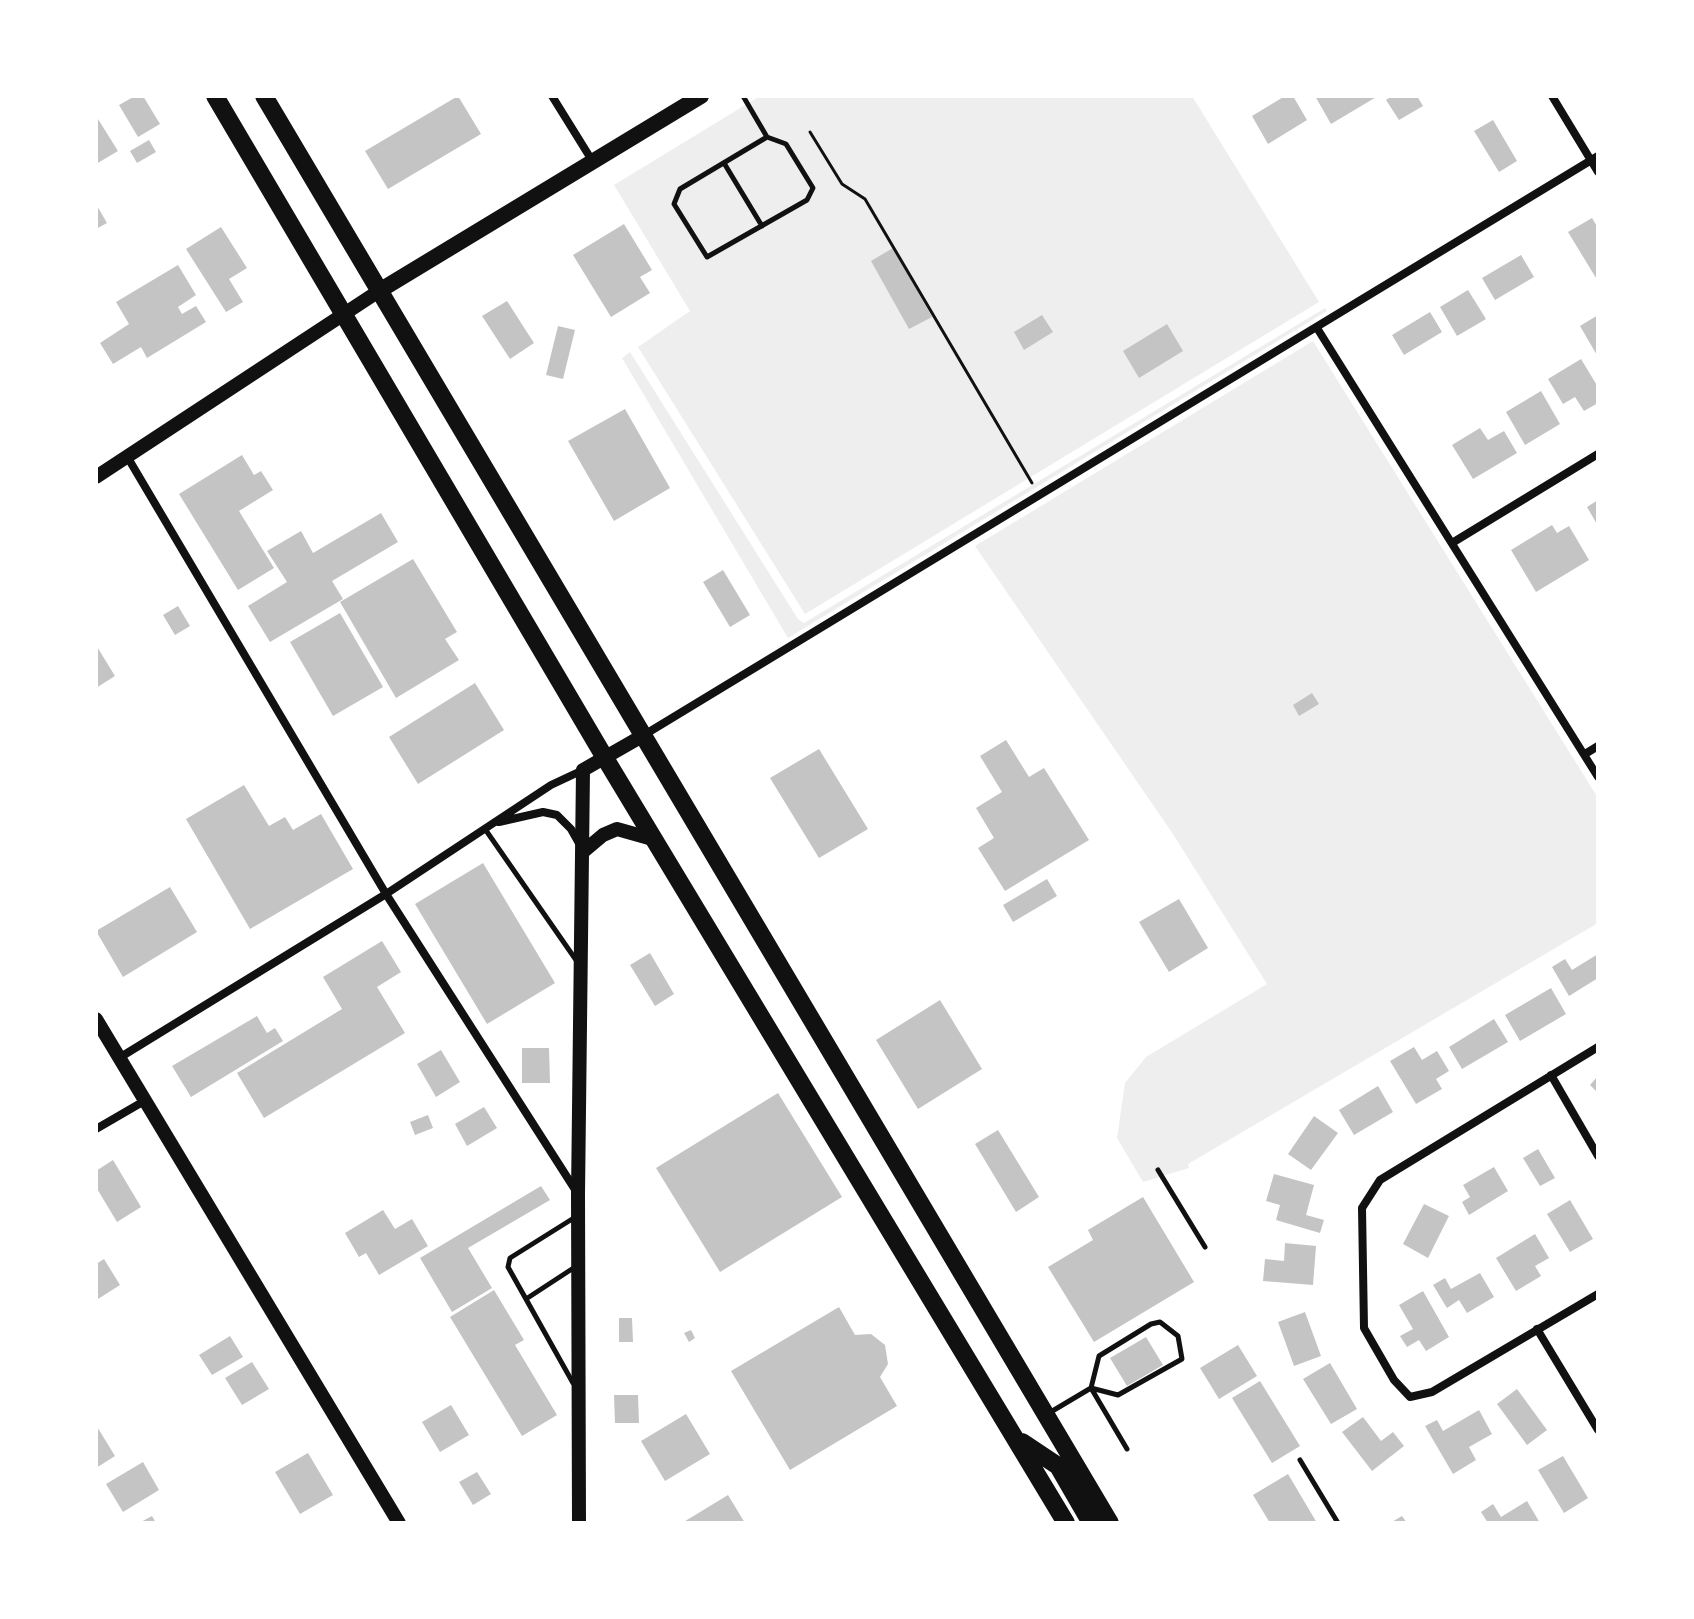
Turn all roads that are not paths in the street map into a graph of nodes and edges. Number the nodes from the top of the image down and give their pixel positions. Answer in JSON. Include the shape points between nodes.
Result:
{"nodes":[{"id":1,"x":215,"y":96,"type":"edge"},
{"id":2,"x":264,"y":96,"type":"edge"},
{"id":3,"x":552,"y":96,"type":"edge"},
{"id":4,"x":701,"y":96,"type":"edge"},
{"id":5,"x":743,"y":96,"type":"edge"},
{"id":6,"x":1552,"y":96,"type":"edge"},
{"id":7,"x":767,"y":137,"type":"junction"},
{"id":8,"x":1594,"y":158,"type":"edge"},
{"id":9,"x":593,"y":162,"type":"junction"},
{"id":10,"x":724,"y":163,"type":"junction"},
{"id":11,"x":1598,"y":172,"type":"edge"},
{"id":12,"x":762,"y":226,"type":"junction"},
{"id":13,"x":379,"y":291,"type":"junction"},
{"id":14,"x":344,"y":314,"type":"junction"},
{"id":15,"x":1317,"y":328,"type":"junction"},
{"id":16,"x":1598,"y":454,"type":"edge"},
{"id":17,"x":128,"y":458,"type":"junction"},
{"id":18,"x":96,"y":477,"type":"edge"},
{"id":19,"x":1452,"y":543,"type":"junction"},
{"id":20,"x":644,"y":735,"type":"junction"},
{"id":21,"x":1598,"y":746,"type":"edge"},
{"id":22,"x":1585,"y":754,"type":"junction"},
{"id":23,"x":605,"y":758,"type":"junction"},
{"id":24,"x":583,"y":770,"type":"junction"},
{"id":25,"x":1598,"y":777,"type":"edge"},
{"id":26,"x":494,"y":823,"type":"junction"},
{"id":27,"x":485,"y":829,"type":"junction"},
{"id":28,"x":656,"y":840,"type":"junction"},
{"id":29,"x":584,"y":851,"type":"junction"},
{"id":30,"x":386,"y":894,"type":"junction"},
{"id":31,"x":579,"y":964,"type":"junction"},
{"id":32,"x":96,"y":1019,"type":"edge"},
{"id":33,"x":1598,"y":1047,"type":"edge"},
{"id":34,"x":119,"y":1058,"type":"junction"},
{"id":35,"x":1551,"y":1075,"type":"junction"},
{"id":36,"x":146,"y":1100,"type":"junction"},
{"id":37,"x":96,"y":1129,"type":"edge"},
{"id":38,"x":1598,"y":1156,"type":"edge"},
{"id":39,"x":1158,"y":1170,"type":"dead end"},
{"id":40,"x":578,"y":1194,"type":"junction"},
{"id":41,"x":578,"y":1215,"type":"junction"},
{"id":42,"x":1205,"y":1247,"type":"dead end"},
{"id":43,"x":578,"y":1265,"type":"junction"},
{"id":44,"x":1598,"y":1294,"type":"edge"},
{"id":45,"x":526,"y":1299,"type":"junction"},
{"id":46,"x":1537,"y":1329,"type":"junction"},
{"id":47,"x":1091,"y":1388,"type":"junction"},
{"id":48,"x":578,"y":1392,"type":"junction"},
{"id":49,"x":1045,"y":1416,"type":"junction"},
{"id":50,"x":1598,"y":1430,"type":"edge"},
{"id":51,"x":1016,"y":1438,"type":"junction"},
{"id":52,"x":1127,"y":1449,"type":"dead end"},
{"id":53,"x":1300,"y":1460,"type":"dead end"},
{"id":54,"x":399,"y":1523,"type":"edge"},
{"id":55,"x":579,"y":1523,"type":"edge"},
{"id":56,"x":1066,"y":1523,"type":"edge"},
{"id":57,"x":1091,"y":1523,"type":"edge"},
{"id":58,"x":1110,"y":1523,"type":"edge"},
{"id":59,"x":1338,"y":1523,"type":"edge"}],
"edges":[{"from":1,"to":14,"type":"main road"},
{"from":2,"to":13,"type":"main road"},
{"from":3,"to":9,"type":"street"},
{"from":4,"to":9,"type":"main road"},
{"from":5,"to":7,"type":"lane"},
{"from":6,"to":8,"type":"street"},
{"from":7,"to":10,"type":"lane"},
{"from":7,"to":12,"type":"lane","via":[[786,144],[813,188],[807,200]]},
{"from":8,"to":11,"type":"street"},
{"from":8,"to":15,"type":"street"},
{"from":9,"to":13,"type":"main road"},
{"from":10,"to":12,"type":"lane"},
{"from":10,"to":12,"type":"lane","via":[[680,189],[674,204],[707,257]]},
{"from":13,"to":14,"type":"street"},
{"from":13,"to":20,"type":"main road"},
{"from":14,"to":17,"type":"street"},
{"from":14,"to":23,"type":"main road"},
{"from":15,"to":19,"type":"street"},
{"from":15,"to":20,"type":"street"},
{"from":16,"to":19,"type":"street"},
{"from":17,"to":18,"type":"street"},
{"from":17,"to":30,"type":"street"},
{"from":19,"to":22,"type":"street"},
{"from":20,"to":23,"type":"street"},
{"from":20,"to":49,"type":"main road"},
{"from":21,"to":22,"type":"street"},
{"from":22,"to":25,"type":"street"},
{"from":23,"to":24,"type":"street"},
{"from":23,"to":28,"type":"main road"},
{"from":24,"to":26,"type":"street"},
{"from":24,"to":29,"type":"street"},
{"from":26,"to":27,"type":"street"},
{"from":26,"to":29,"type":"street","via":[[543,812],[557,815]]},
{"from":27,"to":30,"type":"street"},
{"from":27,"to":31,"type":"lane"},
{"from":28,"to":29,"type":"street","via":[[617,829]]},
{"from":28,"to":51,"type":"main road"},
{"from":29,"to":31,"type":"street"},
{"from":30,"to":34,"type":"street"},
{"from":30,"to":40,"type":"street"},
{"from":31,"to":40,"type":"street"},
{"from":32,"to":34,"type":"street"},
{"from":33,"to":35,"type":"street"},
{"from":34,"to":36,"type":"street"},
{"from":35,"to":38,"type":"street"},
{"from":35,"to":46,"type":"street","via":[[1380,1180],[1362,1208],[1364,1328],[1410,1397],[1432,1392]]},
{"from":36,"to":37,"type":"street"},
{"from":36,"to":54,"type":"street"},
{"from":39,"to":42,"type":"lane"},
{"from":40,"to":41,"type":"street"},
{"from":41,"to":43,"type":"street"},
{"from":41,"to":45,"type":"lane","via":[[510,1258],[508,1267]]},
{"from":43,"to":45,"type":"lane"},
{"from":43,"to":48,"type":"street"},
{"from":44,"to":46,"type":"street"},
{"from":45,"to":48,"type":"lane"},
{"from":46,"to":50,"type":"street"},
{"from":47,"to":47,"type":"lane","via":[[1118,1395],[1139,1386],[1182,1359],[1178,1336],[1160,1322],[1151,1324],[1099,1356]]},
{"from":47,"to":49,"type":"lane"},
{"from":47,"to":52,"type":"lane"},
{"from":48,"to":55,"type":"street"},
{"from":49,"to":58,"type":"main road"},
{"from":51,"to":56,"type":"main road"},
{"from":51,"to":57,"type":"main road","via":[[1058,1466]]},
{"from":53,"to":59,"type":"lane"}]}
